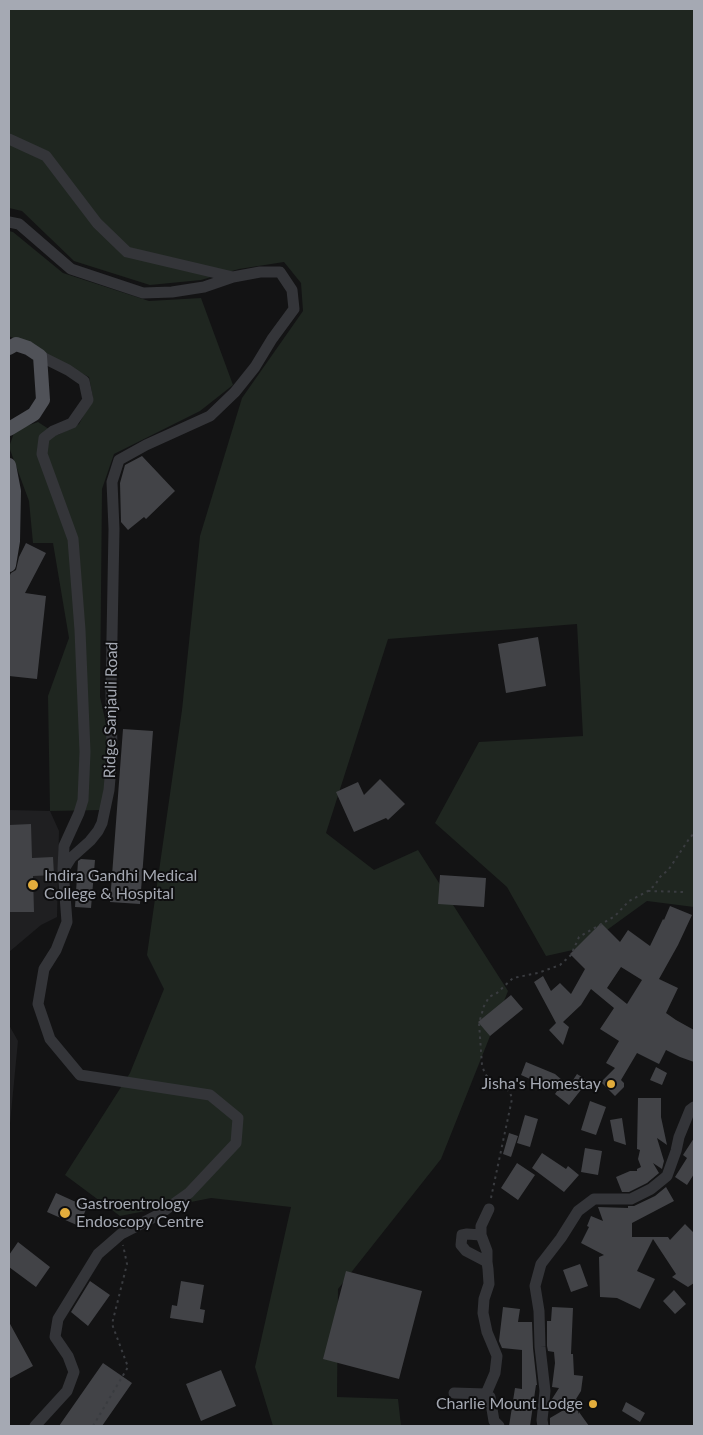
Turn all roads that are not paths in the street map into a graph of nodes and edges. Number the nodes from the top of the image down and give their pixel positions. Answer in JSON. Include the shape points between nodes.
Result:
{"nodes":[{"id":1,"x":9,"y":139,"type":"edge"},
{"id":2,"x":9,"y":222,"type":"edge"},
{"id":3,"x":233,"y":277,"type":"junction"},
{"id":4,"x":9,"y":348,"type":"edge"},
{"id":5,"x":40,"y":356,"type":"junction"},
{"id":6,"x":9,"y":429,"type":"edge"},
{"id":7,"x":9,"y":465,"type":"edge"},
{"id":8,"x":9,"y":565,"type":"edge"},
{"id":9,"x":63,"y":869,"type":"junction"},
{"id":10,"x":694,"y":1107,"type":"edge"},
{"id":11,"x":488,"y":1209,"type":"road end"},
{"id":12,"x":481,"y":1234,"type":"junction"},
{"id":13,"x":486,"y":1262,"type":"junction"},
{"id":14,"x":454,"y":1393,"type":"dead end"},
{"id":15,"x":486,"y":1394,"type":"junction"},
{"id":16,"x":35,"y":1426,"type":"edge"},
{"id":17,"x":499,"y":1426,"type":"edge"},
{"id":18,"x":543,"y":1426,"type":"edge"}],
"edges":[{"from":1,"to":3,"type":"street","via":[[46,156],[97,223],[127,252]]},
{"from":2,"to":3,"type":"street","name":"Ridge Sanjauli Road","via":[[19,224],[71,269],[143,293],[204,287]]},
{"from":3,"to":9,"type":"street","name":"Ridge Sanjauli Road","via":[[280,272],[292,290],[294,309],[255,367],[210,416],[119,460],[112,482],[112,754],[109,790],[98,831]]},
{"from":4,"to":5,"type":"main road","via":[[16,344]]},
{"from":5,"to":6,"type":"main road","via":[[43,400],[34,414]]},
{"from":5,"to":9,"type":"street","via":[[84,381],[88,400],[72,423],[53,430],[44,438],[42,454],[73,539],[81,649],[84,790],[79,813],[64,846]]},
{"from":7,"to":8,"type":"main road","via":[[14,491]]},
{"from":9,"to":16,"type":"street","via":[[66,922],[56,950],[44,969],[38,1004],[50,1038],[80,1075],[210,1095],[238,1118],[236,1142],[190,1194],[158,1216],[121,1234],[98,1254],[58,1319],[55,1337],[74,1372],[67,1391]]},
{"from":10,"to":18,"type":"street","via":[[679,1137],[667,1176],[631,1199],[594,1200],[578,1211],[541,1264],[535,1286],[545,1391]]},
{"from":11,"to":12,"type":"street"},
{"from":12,"to":13,"type":"street","via":[[487,1251]]},
{"from":12,"to":13,"type":"street","via":[[462,1235],[462,1245],[466,1251]]},
{"from":13,"to":15,"type":"street","via":[[489,1284],[484,1313],[487,1332],[497,1356],[495,1373]]},
{"from":14,"to":15,"type":"street"},
{"from":15,"to":17,"type":"street","via":[[490,1396],[494,1421]]}]}
